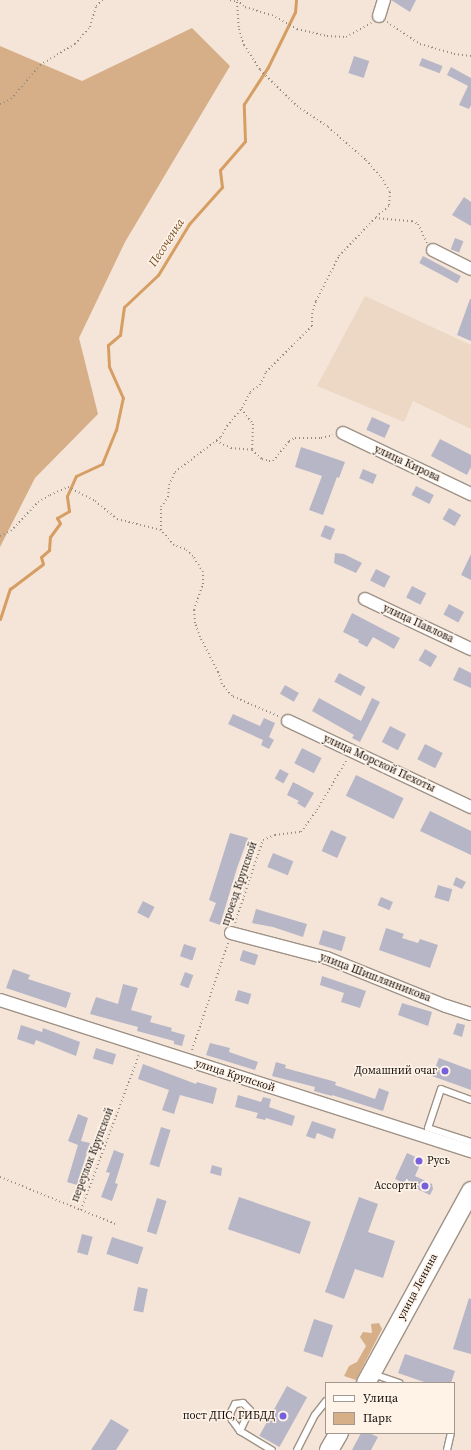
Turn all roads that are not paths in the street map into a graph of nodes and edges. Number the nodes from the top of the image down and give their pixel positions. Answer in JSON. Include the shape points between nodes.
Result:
{"nodes":[{"id":1,"x":384,"y":0,"type":"edge"},
{"id":2,"x":379,"y":16,"type":"road end"},
{"id":3,"x":433,"y":250,"type":"road end"},
{"id":4,"x":471,"y":269,"type":"edge"},
{"id":5,"x":343,"y":433,"type":"road end"},
{"id":6,"x":471,"y":494,"type":"edge"},
{"id":7,"x":365,"y":599,"type":"dead end"},
{"id":8,"x":471,"y":649,"type":"edge"},
{"id":9,"x":288,"y":721,"type":"road end"},
{"id":10,"x":471,"y":807,"type":"edge"},
{"id":11,"x":231,"y":933,"type":"road end"},
{"id":12,"x":0,"y":1000,"type":"edge"},
{"id":13,"x":471,"y":1014,"type":"edge"},
{"id":14,"x":471,"y":1100,"type":"edge"},
{"id":15,"x":471,"y":1142,"type":"edge"},
{"id":16,"x":471,"y":1151,"type":"edge"},
{"id":17,"x":471,"y":1191,"type":"edge"},
{"id":18,"x":368,"y":1378,"type":"edge"},
{"id":19,"x":393,"y":1382,"type":"edge"},
{"id":20,"x":325,"y":1402,"type":"edge"},
{"id":21,"x":240,"y":1431,"type":"dead end"},
{"id":22,"x":338,"y":1434,"type":"edge"},
{"id":23,"x":451,"y":1434,"type":"edge"},
{"id":24,"x":272,"y":1450,"type":"edge"},
{"id":25,"x":298,"y":1450,"type":"edge"},
{"id":26,"x":329,"y":1450,"type":"edge"},
{"id":27,"x":448,"y":1450,"type":"edge"}],
"edges":[{"from":1,"to":2,"type":"street"},
{"from":3,"to":4,"type":"street"},
{"from":5,"to":6,"type":"street","name":"улица Кирова"},
{"from":7,"to":8,"type":"street","name":"улица Павлова"},
{"from":9,"to":10,"type":"street","name":"улица Морской Пехоты"},
{"from":11,"to":13,"type":"street","name":"улица Шишлянникова","via":[[327,958]]},
{"from":12,"to":16,"type":"street","name":"улица Крупской"},
{"from":14,"to":15,"type":"lane","via":[[441,1089],[428,1128]]},
{"from":17,"to":18,"type":"street","name":"улица Ленина"},
{"from":18,"to":19,"type":"lane"},
{"from":20,"to":25,"type":"lane"},
{"from":21,"to":24,"type":"lane"},
{"from":22,"to":26,"type":"street"},
{"from":23,"to":27,"type":"lane"}]}
